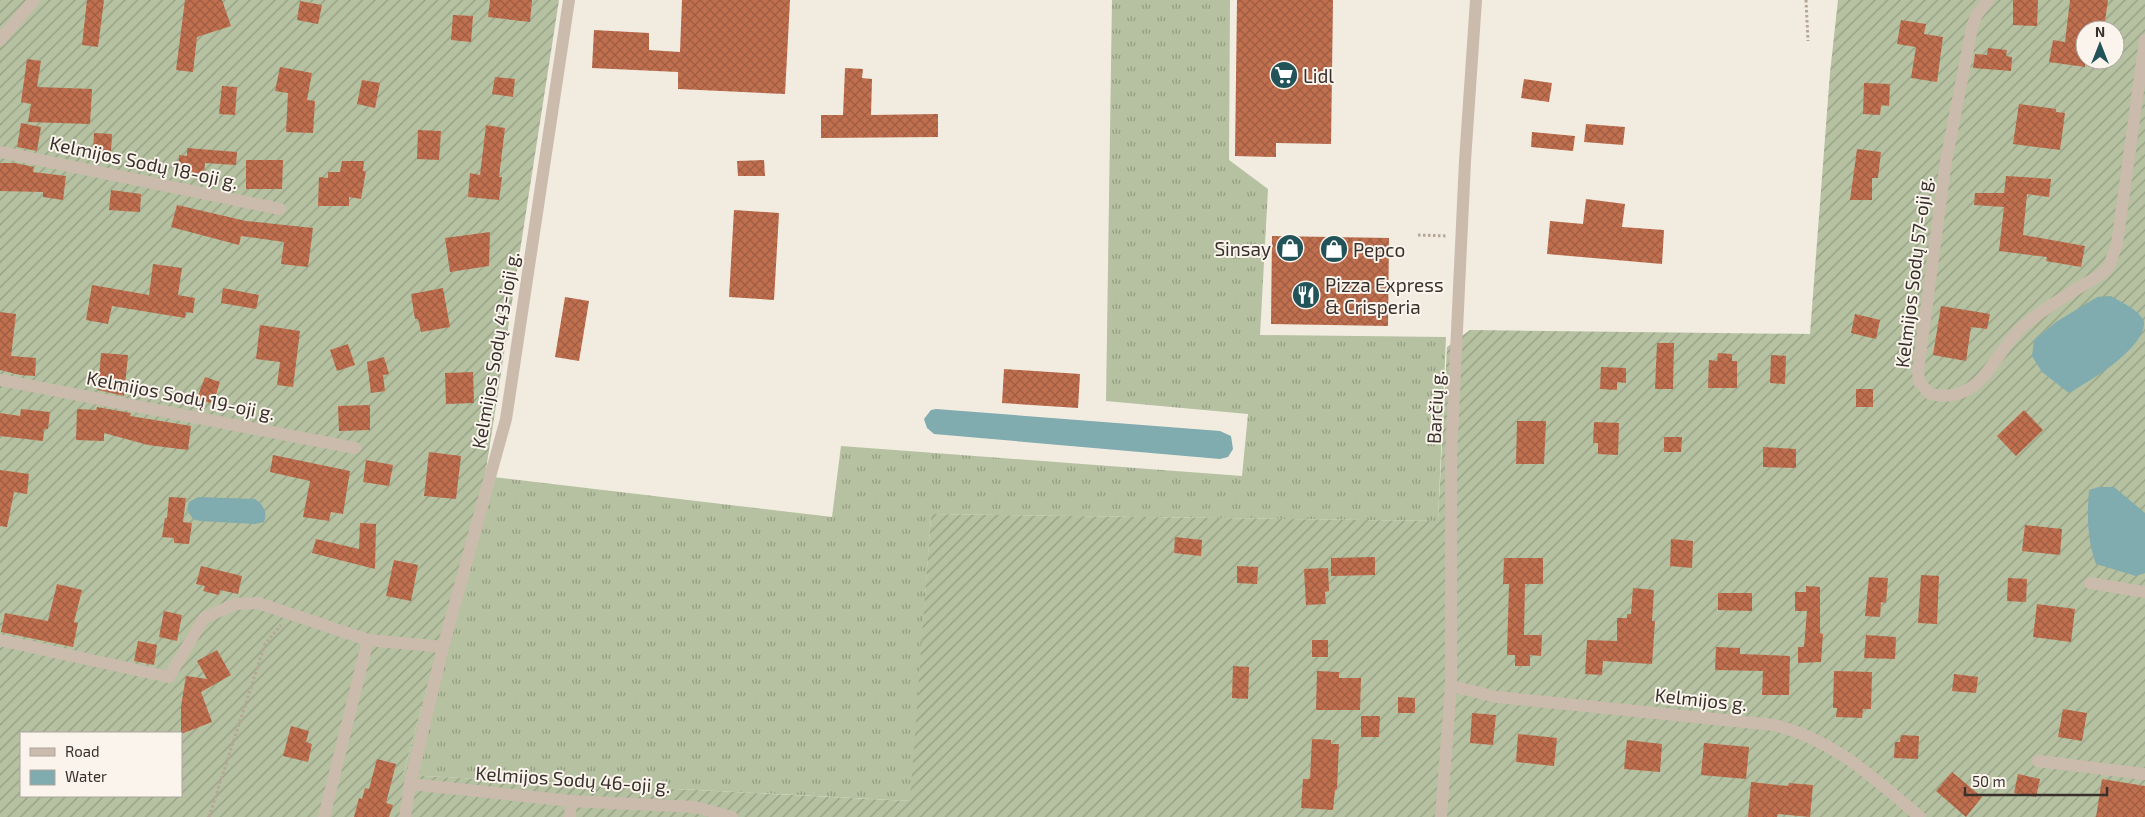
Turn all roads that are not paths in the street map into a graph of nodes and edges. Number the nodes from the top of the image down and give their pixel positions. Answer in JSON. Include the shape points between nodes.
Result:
{"nodes":[{"id":1,"x":34,"y":0,"type":"edge"},
{"id":2,"x":568,"y":0,"type":"edge"},
{"id":3,"x":1476,"y":0,"type":"edge"},
{"id":4,"x":1988,"y":0,"type":"edge"},
{"id":5,"x":0,"y":40,"type":"edge"},
{"id":6,"x":2145,"y":40,"type":"edge"},
{"id":7,"x":0,"y":152,"type":"edge"},
{"id":8,"x":280,"y":209,"type":"dead end"},
{"id":9,"x":0,"y":380,"type":"edge"},
{"id":10,"x":355,"y":448,"type":"dead end"},
{"id":11,"x":2090,"y":583,"type":"dead end"},
{"id":12,"x":2145,"y":592,"type":"edge"},
{"id":13,"x":0,"y":640,"type":"edge"},
{"id":14,"x":368,"y":640,"type":"junction"},
{"id":15,"x":443,"y":647,"type":"junction"},
{"id":16,"x":1451,"y":686,"type":"junction"},
{"id":17,"x":2038,"y":761,"type":"dead end"},
{"id":18,"x":2145,"y":774,"type":"edge"},
{"id":19,"x":410,"y":784,"type":"junction"},
{"id":20,"x":571,"y":801,"type":"junction"},
{"id":21,"x":324,"y":817,"type":"edge"},
{"id":22,"x":405,"y":817,"type":"edge"},
{"id":23,"x":570,"y":817,"type":"edge"},
{"id":24,"x":732,"y":817,"type":"edge"},
{"id":25,"x":1441,"y":817,"type":"edge"},
{"id":26,"x":1920,"y":817,"type":"edge"}],
"edges":[{"from":1,"to":5,"type":"street"},
{"from":2,"to":15,"type":"street","name":"Kelmijos Sodų 43-ioji g.","via":[[506,419]]},
{"from":3,"to":16,"type":"street","name":"Barčių g.","via":[[1451,457]]},
{"from":4,"to":6,"type":"street","name":"Kelmijos Sodų 57-oji g.","via":[[1972,28],[1946,161],[1921,341],[1920,382],[1923,389],[1935,395],[1952,396],[1981,380],[2020,329],[2109,266],[2117,244]]},
{"from":7,"to":8,"type":"street","name":"Kelmijos Sodų 18-oji g."},
{"from":9,"to":10,"type":"street","name":"Kelmijos Sodų 19-oji g."},
{"from":11,"to":12,"type":"street"},
{"from":13,"to":14,"type":"street","via":[[169,677],[204,618],[245,602],[288,612]]},
{"from":14,"to":15,"type":"street"},
{"from":14,"to":21,"type":"street"},
{"from":15,"to":19,"type":"street","name":"Kelmijos Sodų 43-ioji g."},
{"from":16,"to":25,"type":"street","name":"Barčių g."},
{"from":16,"to":26,"type":"street","name":"Kelmijos g.","via":[[1497,697],[1774,725],[1794,730],[1828,745],[1865,770]]},
{"from":17,"to":18,"type":"street"},
{"from":19,"to":20,"type":"street","name":"Kelmijos Sodų 46-oji g."},
{"from":19,"to":22,"type":"street","name":"Kelmijos Sodų 43-ioji g."},
{"from":20,"to":23,"type":"street"},
{"from":20,"to":24,"type":"street","name":"Kelmijos Sodų 46-oji g.","via":[[695,807]]}]}
